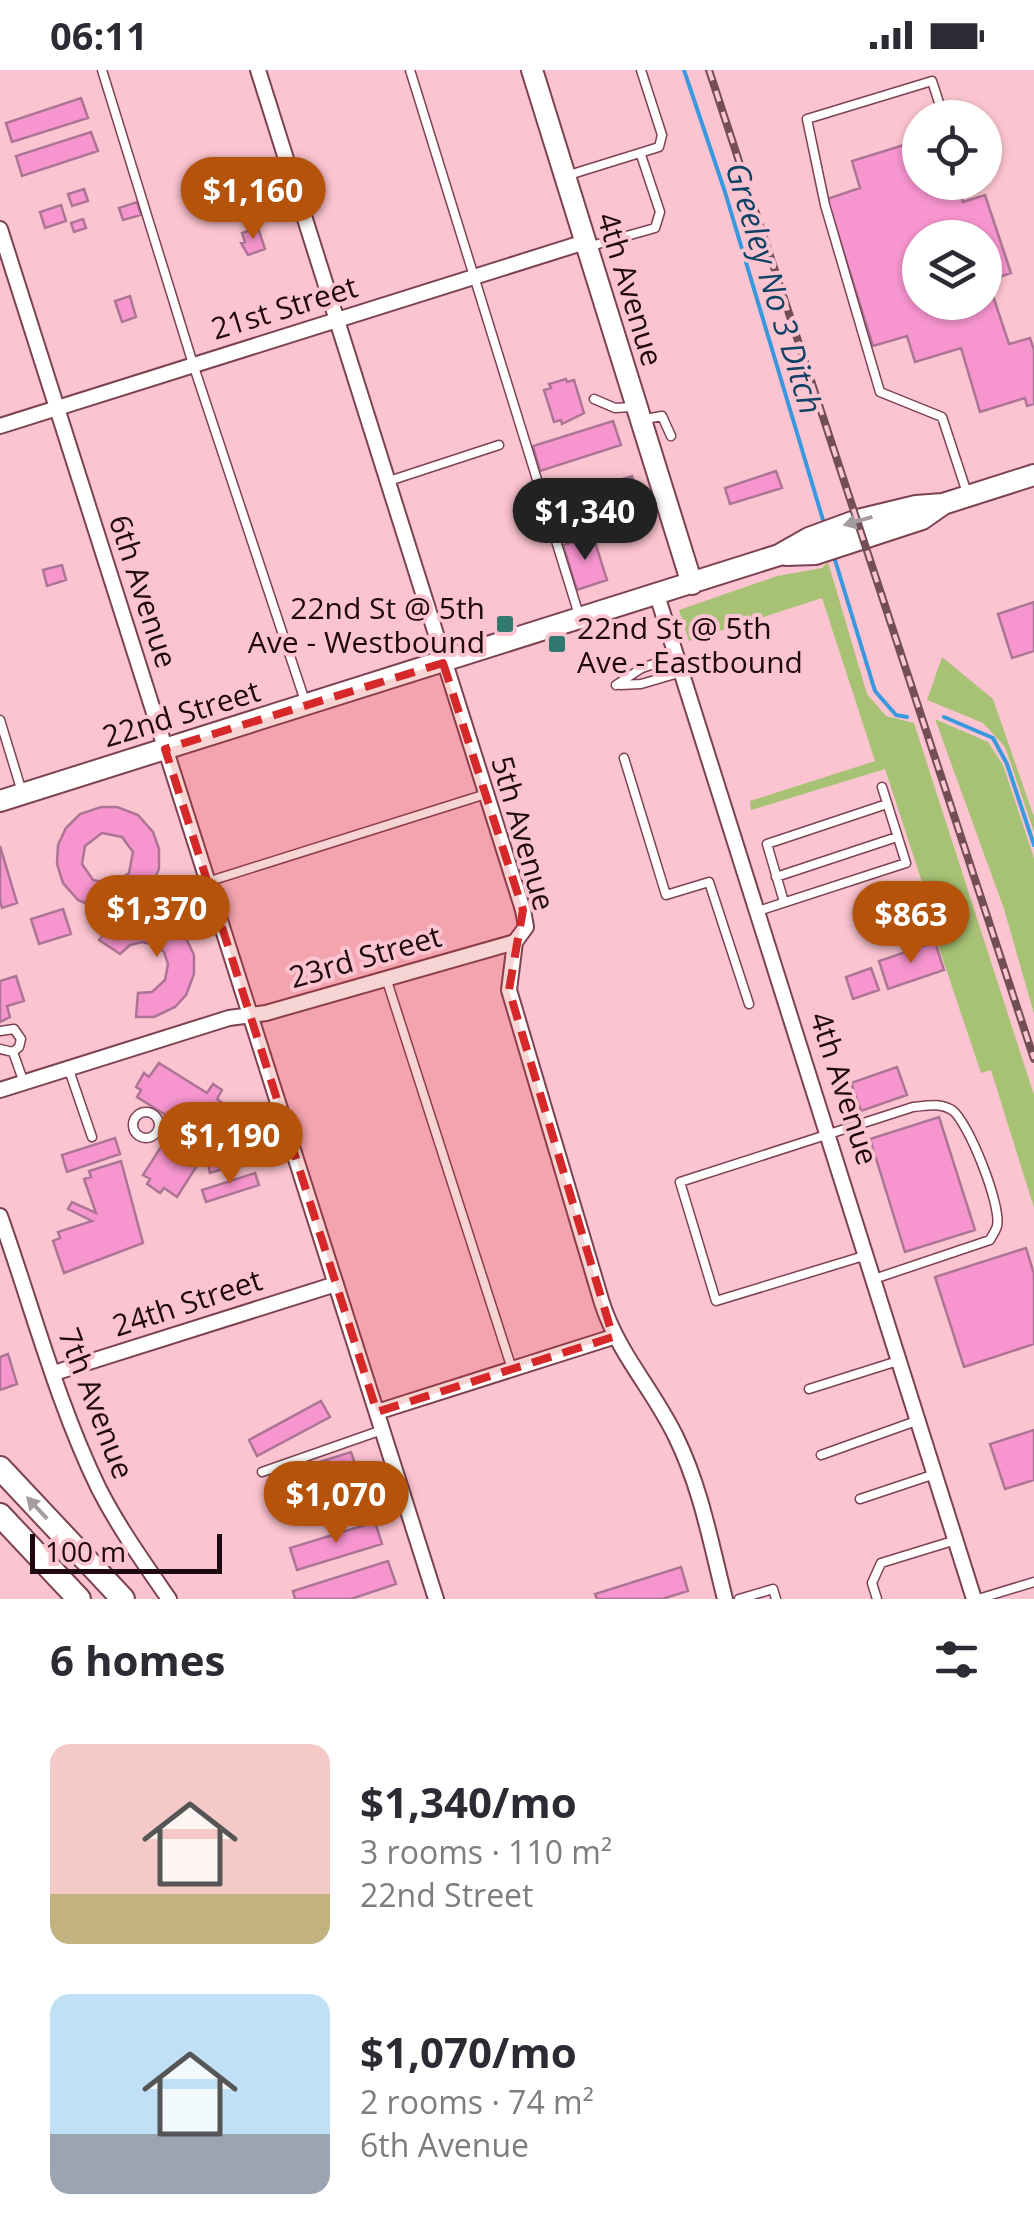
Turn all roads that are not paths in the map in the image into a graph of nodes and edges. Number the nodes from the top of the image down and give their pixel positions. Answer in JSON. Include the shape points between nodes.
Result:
{"nodes":[{"id":1,"x":102,"y":70,"type":"edge"},
{"id":2,"x":258,"y":70,"type":"edge"},
{"id":3,"x":410,"y":70,"type":"edge"},
{"id":4,"x":640,"y":70,"type":"edge"},
{"id":5,"x":538,"y":71,"type":"edge"},
{"id":6,"x":938,"y":100,"type":"edge"},
{"id":7,"x":641,"y":155,"type":"junction"},
{"id":8,"x":565,"y":177,"type":"junction"},
{"id":9,"x":0,"y":229,"type":"edge"},
{"id":10,"x":586,"y":245,"type":"junction"},
{"id":11,"x":473,"y":278,"type":"junction"},
{"id":12,"x":336,"y":321,"type":"junction"},
{"id":13,"x":193,"y":364,"type":"junction"},
{"id":14,"x":594,"y":399,"type":"dead end"},
{"id":15,"x":57,"y":408,"type":"junction"},
{"id":16,"x":639,"y":414,"type":"junction"},
{"id":17,"x":0,"y":426,"type":"edge"},
{"id":18,"x":671,"y":436,"type":"dead end"},
{"id":19,"x":499,"y":445,"type":"dead end"},
{"id":20,"x":1034,"y":475,"type":"edge"},
{"id":21,"x":386,"y":482,"type":"junction"},
{"id":22,"x":968,"y":496,"type":"junction"},
{"id":23,"x":692,"y":584,"type":"junction"},
{"id":24,"x":658,"y":595,"type":"junction"},
{"id":25,"x":580,"y":620,"type":"junction"},
{"id":26,"x":677,"y":656,"type":"junction"},
{"id":27,"x":443,"y":663,"type":"junction"},
{"id":28,"x":682,"y":672,"type":"junction"},
{"id":29,"x":306,"y":706,"type":"junction"},
{"id":30,"x":0,"y":720,"type":"edge"},
{"id":31,"x":165,"y":749,"type":"junction"},
{"id":32,"x":624,"y":758,"type":"dead end"},
{"id":33,"x":882,"y":786,"type":"dead end"},
{"id":34,"x":22,"y":794,"type":"junction"},
{"id":35,"x":486,"y":794,"type":"junction"},
{"id":36,"x":0,"y":801,"type":"edge"},
{"id":37,"x":887,"y":804,"type":"junction"},
{"id":38,"x":898,"y":836,"type":"junction"},
{"id":39,"x":776,"y":877,"type":"junction"},
{"id":40,"x":207,"y":882,"type":"junction"},
{"id":41,"x":784,"y":902,"type":"junction"},
{"id":42,"x":758,"y":911,"type":"junction"},
{"id":43,"x":515,"y":942,"type":"junction"},
{"id":44,"x":387,"y":981,"type":"junction"},
{"id":45,"x":748,"y":1004,"type":"dead end"},
{"id":46,"x":248,"y":1015,"type":"junction"},
{"id":47,"x":0,"y":1031,"type":"edge"},
{"id":48,"x":0,"y":1050,"type":"edge"},
{"id":49,"x":13,"y":1052,"type":"junction"},
{"id":50,"x":69,"y":1070,"type":"junction"},
{"id":51,"x":24,"y":1083,"type":"junction"},
{"id":52,"x":0,"y":1090,"type":"edge"},
{"id":53,"x":828,"y":1133,"type":"junction"},
{"id":54,"x":92,"y":1137,"type":"dead end"},
{"id":55,"x":0,"y":1216,"type":"edge"},
{"id":56,"x":866,"y":1255,"type":"junction"},
{"id":57,"x":874,"y":1279,"type":"junction"},
{"id":58,"x":336,"y":1284,"type":"junction"},
{"id":59,"x":613,"y":1336,"type":"junction"},
{"id":60,"x":901,"y":1360,"type":"junction"},
{"id":61,"x":512,"y":1369,"type":"junction"},
{"id":62,"x":54,"y":1373,"type":"junction"},
{"id":63,"x":809,"y":1389,"type":"dead end"},
{"id":64,"x":376,"y":1412,"type":"junction"},
{"id":65,"x":919,"y":1420,"type":"junction"},
{"id":66,"x":382,"y":1430,"type":"junction"},
{"id":67,"x":822,"y":1454,"type":"dead end"},
{"id":68,"x":0,"y":1468,"type":"edge"},
{"id":69,"x":262,"y":1472,"type":"dead end"},
{"id":70,"x":936,"y":1474,"type":"junction"},
{"id":71,"x":860,"y":1499,"type":"dead end"},
{"id":72,"x":0,"y":1514,"type":"edge"},
{"id":73,"x":956,"y":1540,"type":"junction"},
{"id":74,"x":1034,"y":1582,"type":"edge"},
{"id":75,"x":78,"y":1599,"type":"edge"},
{"id":76,"x":122,"y":1599,"type":"edge"},
{"id":77,"x":169,"y":1599,"type":"edge"},
{"id":78,"x":436,"y":1599,"type":"edge"},
{"id":79,"x":725,"y":1599,"type":"edge"},
{"id":80,"x":740,"y":1599,"type":"edge"},
{"id":81,"x":776,"y":1599,"type":"edge"},
{"id":82,"x":877,"y":1599,"type":"edge"},
{"id":83,"x":976,"y":1599,"type":"edge"}],
"edges":[{"from":1,"to":13,"type":"lane"},
{"from":2,"to":12,"type":"street","name":"5th Avenue"},
{"from":3,"to":11,"type":"lane"},
{"from":4,"to":7,"type":"lane","via":[[662,135],[659,147]]},
{"from":5,"to":8,"type":"street","name":"4th Avenue"},
{"from":6,"to":22,"type":"lane","via":[[932,81],[808,119],[825,205],[880,392],[942,417]]},
{"from":7,"to":8,"type":"lane"},
{"from":7,"to":10,"type":"lane","name":"21st Street","via":[[660,212],[654,228]]},
{"from":8,"to":10,"type":"street","name":"4th Avenue"},
{"from":9,"to":15,"type":"street","name":"6th Avenue"},
{"from":10,"to":11,"type":"street","name":"21st Street"},
{"from":10,"to":16,"type":"street","name":"4th Avenue"},
{"from":11,"to":12,"type":"street","name":"21st Street"},
{"from":11,"to":25,"type":"lane"},
{"from":12,"to":13,"type":"street","name":"21st Street"},
{"from":12,"to":21,"type":"street","name":"5th Avenue"},
{"from":13,"to":15,"type":"street","name":"21st Street"},
{"from":13,"to":29,"type":"lane"},
{"from":14,"to":16,"type":"lane"},
{"from":15,"to":17,"type":"street","name":"21st Street"},
{"from":15,"to":31,"type":"street","name":"6th Avenue"},
{"from":16,"to":18,"type":"lane","via":[[662,416]]},
{"from":16,"to":23,"type":"street","name":"4th Avenue"},
{"from":19,"to":21,"type":"lane"},
{"from":20,"to":22,"type":"street","name":"22nd Street"},
{"from":21,"to":27,"type":"street","name":"5th Avenue"},
{"from":22,"to":23,"type":"street","name":"22nd Street","via":[[858,520]]},
{"from":23,"to":24,"type":"street","name":"22nd Street"},
{"from":24,"to":25,"type":"street","name":"22nd Street"},
{"from":24,"to":26,"type":"street","name":"4th Avenue"},
{"from":25,"to":27,"type":"street","name":"22nd Street"},
{"from":26,"to":28,"type":"street","name":"4th Avenue"},
{"from":26,"to":28,"type":"lane","via":[[616,685]]},
{"from":27,"to":29,"type":"street","name":"22nd Street"},
{"from":27,"to":35,"type":"street","name":"5th Avenue"},
{"from":28,"to":42,"type":"street","name":"4th Avenue"},
{"from":29,"to":31,"type":"street","name":"22nd Street"},
{"from":30,"to":34,"type":"lane"},
{"from":31,"to":34,"type":"street","name":"22nd Street"},
{"from":31,"to":40,"type":"street","name":"6th Avenue"},
{"from":32,"to":45,"type":"lane","via":[[666,895],[709,882]]},
{"from":33,"to":37,"type":"lane"},
{"from":34,"to":36,"type":"street","name":"22nd Street"},
{"from":35,"to":40,"type":"lane"},
{"from":35,"to":43,"type":"street","name":"5th Avenue","via":[[523,910],[526,927]]},
{"from":37,"to":38,"type":"lane"},
{"from":37,"to":39,"type":"lane","via":[[767,844]]},
{"from":38,"to":39,"type":"lane"},
{"from":38,"to":41,"type":"lane","via":[[906,863]]},
{"from":39,"to":41,"type":"lane"},
{"from":40,"to":46,"type":"street","name":"6th Avenue"},
{"from":41,"to":42,"type":"lane"},
{"from":42,"to":53,"type":"street","name":"4th Avenue"},
{"from":43,"to":44,"type":"street","name":"23rd Street"},
{"from":43,"to":59,"type":"street","name":"5th Avenue","via":[[508,990]]},
{"from":44,"to":46,"type":"street","name":"23rd Street"},
{"from":44,"to":61,"type":"lane"},
{"from":46,"to":50,"type":"street","name":"23rd Street"},
{"from":46,"to":58,"type":"street","name":"6th Avenue"},
{"from":47,"to":49,"type":"lane","via":[[20,1035]]},
{"from":48,"to":49,"type":"lane"},
{"from":49,"to":51,"type":"lane"},
{"from":50,"to":51,"type":"street","name":"23rd Street"},
{"from":50,"to":54,"type":"lane"},
{"from":51,"to":52,"type":"street","name":"23rd Street"},
{"from":53,"to":56,"type":"street","name":"4th Avenue"},
{"from":53,"to":56,"type":"lane","via":[[680,1182],[716,1301]]},
{"from":53,"to":57,"type":"lane","via":[[940,1104],[956,1112],[996,1205],[998,1225],[990,1240]]},
{"from":55,"to":62,"type":"street","name":"7th Avenue"},
{"from":56,"to":57,"type":"street","name":"4th Avenue"},
{"from":57,"to":60,"type":"street","name":"4th Avenue"},
{"from":58,"to":62,"type":"street","name":"24th Street"},
{"from":58,"to":64,"type":"street","name":"6th Avenue"},
{"from":59,"to":61,"type":"street"},
{"from":59,"to":79,"type":"street","name":"5th Avenue","via":[[687,1461]]},
{"from":60,"to":63,"type":"lane"},
{"from":60,"to":65,"type":"street","name":"4th Avenue"},
{"from":61,"to":64,"type":"street"},
{"from":62,"to":77,"type":"street","name":"7th Avenue","via":[[98,1488]]},
{"from":64,"to":66,"type":"street","name":"6th Avenue"},
{"from":65,"to":67,"type":"lane"},
{"from":65,"to":70,"type":"street","name":"4th Avenue"},
{"from":66,"to":69,"type":"lane"},
{"from":66,"to":78,"type":"street","name":"6th Avenue"},
{"from":76,"to":68,"type":"main road","one_way":true},
{"from":70,"to":71,"type":"lane"},
{"from":70,"to":73,"type":"street","name":"4th Avenue"},
{"from":72,"to":75,"type":"main road"},
{"from":73,"to":82,"type":"lane","via":[[881,1563],[872,1583]]},
{"from":73,"to":83,"type":"street","name":"4th Avenue"},
{"from":74,"to":83,"type":"lane"},
{"from":80,"to":81,"type":"lane","via":[[773,1589]]}]}
